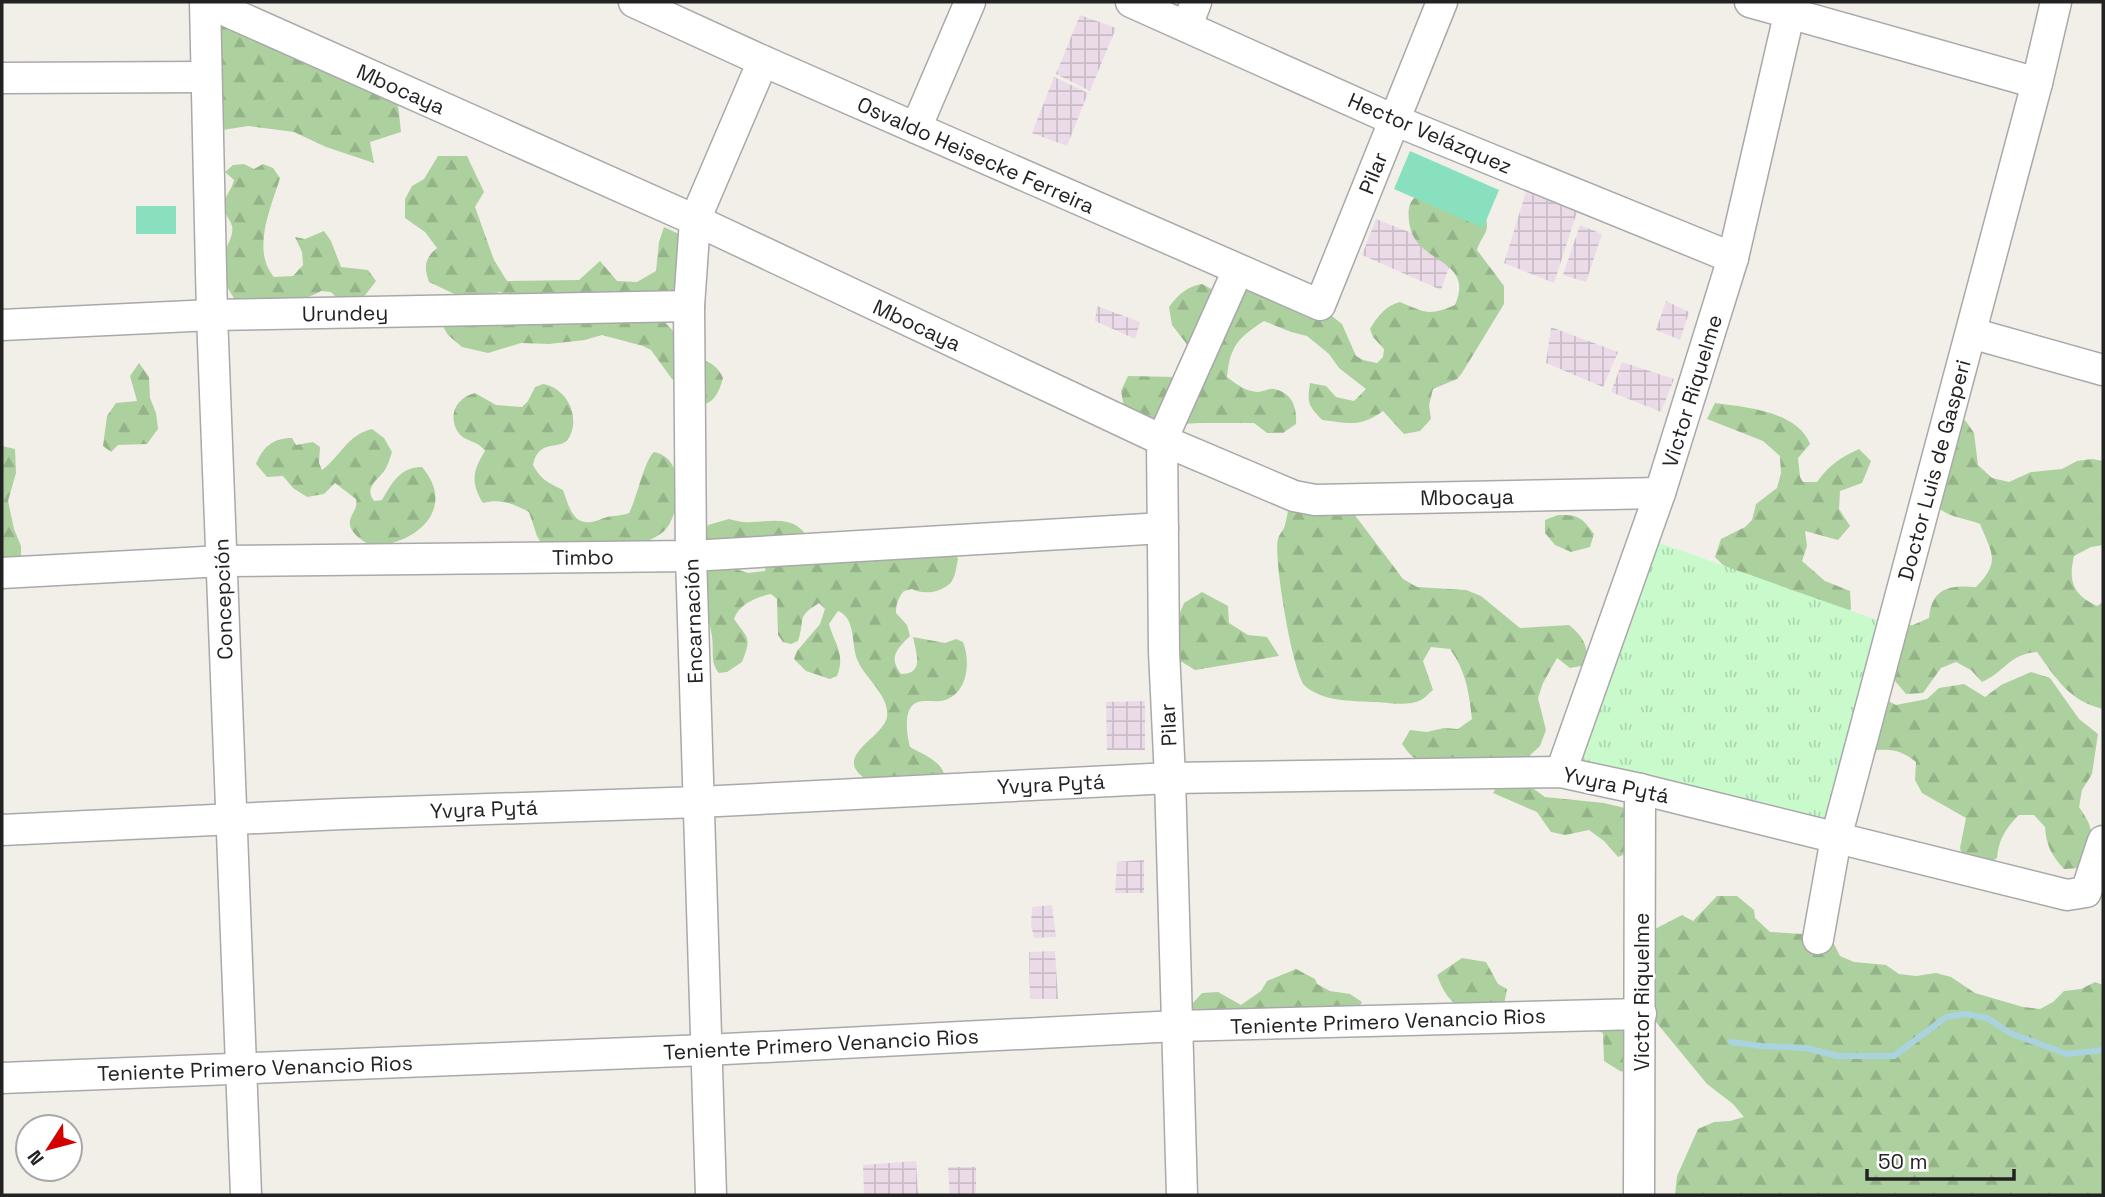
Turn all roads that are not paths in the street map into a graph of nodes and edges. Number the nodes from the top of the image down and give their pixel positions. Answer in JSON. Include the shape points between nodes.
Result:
{"nodes":[{"id":1,"x":205,"y":2,"type":"edge"},
{"id":2,"x":634,"y":2,"type":"edge"},
{"id":3,"x":970,"y":2,"type":"edge"},
{"id":4,"x":1130,"y":2,"type":"edge"},
{"id":5,"x":1442,"y":2,"type":"edge"},
{"id":6,"x":1750,"y":2,"type":"edge"},
{"id":7,"x":2056,"y":2,"type":"edge"},
{"id":8,"x":1791,"y":8,"type":"edge"},
{"id":9,"x":1191,"y":14,"type":"edge"},
{"id":10,"x":763,"y":61,"type":"junction"},
{"id":11,"x":205,"y":77,"type":"junction"},
{"id":12,"x":2,"y":78,"type":"edge"},
{"id":13,"x":2037,"y":82,"type":"junction"},
{"id":14,"x":1394,"y":120,"type":"junction"},
{"id":15,"x":915,"y":128,"type":"junction"},
{"id":16,"x":695,"y":220,"type":"junction"},
{"id":17,"x":1733,"y":258,"type":"junction"},
{"id":18,"x":1238,"y":270,"type":"junction"},
{"id":19,"x":1320,"y":304,"type":"joint"},
{"id":20,"x":689,"y":306,"type":"junction"},
{"id":21,"x":212,"y":315,"type":"junction"},
{"id":22,"x":2,"y":325,"type":"edge"},
{"id":23,"x":1970,"y":333,"type":"junction"},
{"id":24,"x":2103,"y":370,"type":"edge"},
{"id":25,"x":1162,"y":440,"type":"junction"},
{"id":26,"x":1660,"y":493,"type":"junction"},
{"id":27,"x":1163,"y":528,"type":"junction"},
{"id":28,"x":691,"y":556,"type":"junction"},
{"id":29,"x":222,"y":561,"type":"junction"},
{"id":30,"x":2,"y":573,"type":"edge"},
{"id":31,"x":1561,"y":772,"type":"junction"},
{"id":32,"x":1170,"y":778,"type":"junction"},
{"id":33,"x":1640,"y":789,"type":"junction"},
{"id":34,"x":699,"y":802,"type":"junction"},
{"id":35,"x":232,"y":820,"type":"junction"},
{"id":36,"x":2,"y":830,"type":"edge"},
{"id":37,"x":1836,"y":838,"type":"junction"},
{"id":38,"x":2103,"y":841,"type":"edge"},
{"id":39,"x":1818,"y":939,"type":"dead end"},
{"id":40,"x":1641,"y":1014,"type":"junction"},
{"id":41,"x":1177,"y":1026,"type":"junction"},
{"id":42,"x":706,"y":1050,"type":"junction"},
{"id":43,"x":241,"y":1069,"type":"junction"},
{"id":44,"x":2,"y":1078,"type":"edge"},
{"id":45,"x":246,"y":1195,"type":"edge"},
{"id":46,"x":711,"y":1195,"type":"edge"},
{"id":47,"x":1182,"y":1195,"type":"edge"},
{"id":48,"x":1639,"y":1195,"type":"edge"}],
"edges":[{"from":1,"to":11,"type":"street","name":"Concepción"},
{"from":1,"to":16,"type":"street","name":"Mbocaya"},
{"from":2,"to":10,"type":"street","name":"Osvaldo Heisecke Ferreira"},
{"from":3,"to":15,"type":"street"},
{"from":4,"to":9,"type":"street","name":"Hector Velázquez"},
{"from":5,"to":14,"type":"street","name":"Pilar"},
{"from":6,"to":8,"type":"street"},
{"from":7,"to":13,"type":"street","name":"Doctor Luis de Gasperi"},
{"from":8,"to":13,"type":"street"},
{"from":8,"to":17,"type":"street","name":"Victor Riquelme"},
{"from":9,"to":14,"type":"street","name":"Hector Velázquez"},
{"from":10,"to":15,"type":"street","name":"Osvaldo Heisecke Ferreira"},
{"from":10,"to":16,"type":"street","name":"Encarnación"},
{"from":11,"to":12,"type":"street"},
{"from":11,"to":21,"type":"street","name":"Concepción"},
{"from":13,"to":23,"type":"street","name":"Doctor Luis de Gasperi"},
{"from":14,"to":17,"type":"street","name":"Hector Velázquez"},
{"from":14,"to":19,"type":"street","name":"Pilar"},
{"from":15,"to":18,"type":"street","name":"Osvaldo Heisecke Ferreira"},
{"from":16,"to":20,"type":"street","name":"Encarnación"},
{"from":16,"to":25,"type":"street","name":"Mbocaya"},
{"from":17,"to":26,"type":"street","name":"Victor Riquelme"},
{"from":18,"to":19,"type":"street","name":"Osvaldo Heisecke Ferreira"},
{"from":18,"to":25,"type":"street","name":"Pilar"},
{"from":20,"to":21,"type":"street","name":"Urundey"},
{"from":20,"to":28,"type":"street","name":"Encarnación"},
{"from":21,"to":22,"type":"street","name":"Urundey"},
{"from":21,"to":29,"type":"street","name":"Concepción"},
{"from":23,"to":24,"type":"street"},
{"from":23,"to":37,"type":"street","name":"Doctor Luis de Gasperi"},
{"from":25,"to":26,"type":"street","name":"Mbocaya","via":[[1294,496],[1315,500]]},
{"from":25,"to":27,"type":"street","name":"Pilar"},
{"from":26,"to":31,"type":"street","name":"Victor Riquelme"},
{"from":27,"to":28,"type":"street","name":"Timbo"},
{"from":27,"to":32,"type":"street","name":"Pilar"},
{"from":28,"to":29,"type":"street","name":"Timbo"},
{"from":28,"to":34,"type":"street","name":"Encarnación"},
{"from":29,"to":30,"type":"street","name":"Timbo"},
{"from":29,"to":35,"type":"street","name":"Concepción"},
{"from":31,"to":32,"type":"street","name":"Yvyra Pytá"},
{"from":31,"to":33,"type":"street","name":"Yvyra Pytá"},
{"from":32,"to":34,"type":"street","name":"Yvyra Pytá"},
{"from":32,"to":41,"type":"street","name":"Pilar"},
{"from":33,"to":37,"type":"street","name":"Yvyra Pytá"},
{"from":33,"to":40,"type":"street","name":"Victor Riquelme"},
{"from":34,"to":35,"type":"street","name":"Yvyra Pytá"},
{"from":34,"to":42,"type":"street","name":"Encarnación"},
{"from":35,"to":36,"type":"street","name":"Yvyra Pytá"},
{"from":35,"to":43,"type":"street","name":"Concepción"},
{"from":37,"to":38,"type":"street","name":"Yvyra Pytá","via":[[2067,895],[2086,891]]},
{"from":37,"to":39,"type":"street","name":"Doctor Luis de Gasperi"},
{"from":40,"to":41,"type":"street","name":"Teniente Primero Venancio Rios"},
{"from":40,"to":48,"type":"street","name":"Victor Riquelme"},
{"from":41,"to":42,"type":"street","name":"Teniente Primero Venancio Rios"},
{"from":41,"to":47,"type":"street","name":"Pilar"},
{"from":42,"to":43,"type":"street","name":"Teniente Primero Venancio Rios"},
{"from":42,"to":46,"type":"street","name":"Encarnación"},
{"from":43,"to":44,"type":"street","name":"Teniente Primero Venancio Rios"},
{"from":43,"to":45,"type":"street","name":"Concepción"}]}
